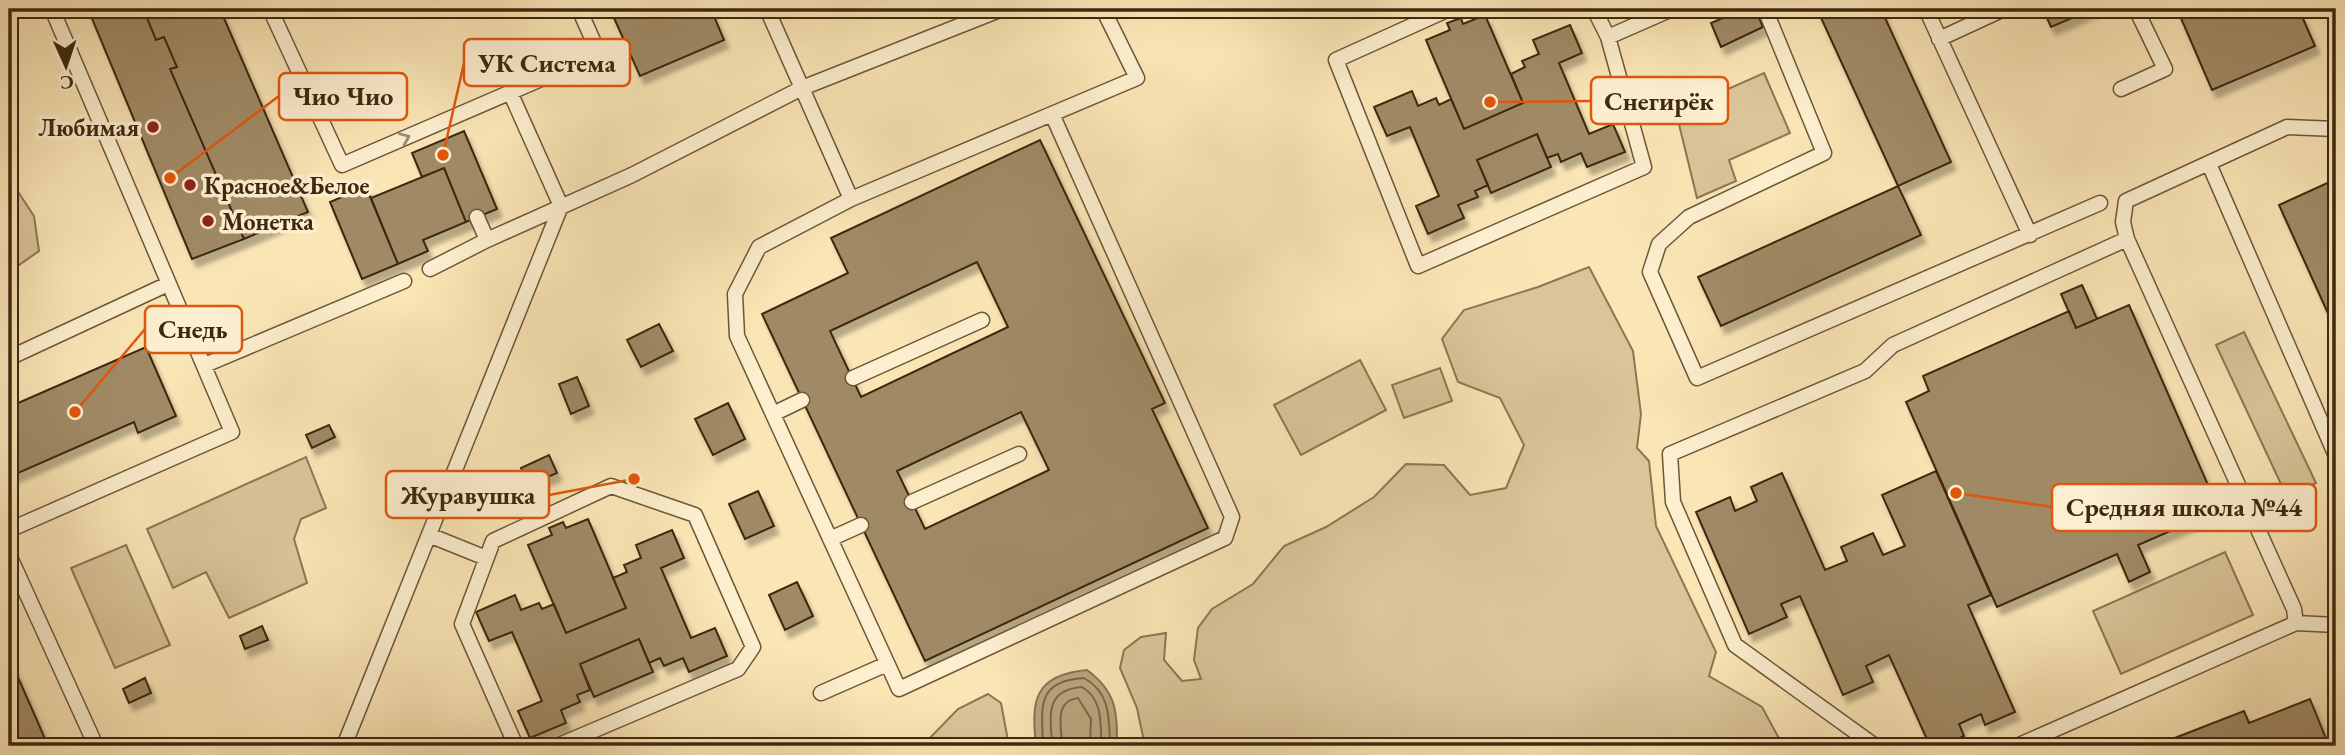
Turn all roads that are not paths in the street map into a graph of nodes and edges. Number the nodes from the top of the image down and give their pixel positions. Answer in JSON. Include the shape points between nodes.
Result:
{"nodes":[{"id":1,"x":52,"y":9,"type":"edge"},
{"id":2,"x":270,"y":9,"type":"edge"},
{"id":3,"x":579,"y":9,"type":"edge"},
{"id":4,"x":767,"y":9,"type":"edge"},
{"id":5,"x":1002,"y":9,"type":"edge"},
{"id":6,"x":1103,"y":9,"type":"edge"},
{"id":7,"x":1449,"y":9,"type":"edge"},
{"id":8,"x":1594,"y":9,"type":"edge"},
{"id":9,"x":1672,"y":9,"type":"edge"},
{"id":10,"x":1765,"y":9,"type":"edge"},
{"id":11,"x":1926,"y":9,"type":"edge"},
{"id":12,"x":2004,"y":9,"type":"edge"},
{"id":13,"x":2136,"y":9,"type":"edge"},
{"id":14,"x":1608,"y":37,"type":"junction"},
{"id":15,"x":1939,"y":39,"type":"junction"},
{"id":16,"x":802,"y":88,"type":"junction"},
{"id":17,"x":2121,"y":89,"type":"dead end"},
{"id":18,"x":510,"y":92,"type":"junction"},
{"id":19,"x":1052,"y":114,"type":"junction"},
{"id":20,"x":2336,"y":129,"type":"edge"},
{"id":21,"x":2209,"y":164,"type":"junction"},
{"id":22,"x":851,"y":199,"type":"junction"},
{"id":23,"x":2100,"y":203,"type":"dead end"},
{"id":24,"x":561,"y":206,"type":"junction"},
{"id":25,"x":478,"y":217,"type":"dead end"},
{"id":26,"x":2030,"y":234,"type":"junction"},
{"id":27,"x":2127,"y":239,"type":"junction"},
{"id":28,"x":487,"y":240,"type":"junction"},
{"id":29,"x":430,"y":269,"type":"dead end"},
{"id":30,"x":404,"y":281,"type":"dead end"},
{"id":31,"x":168,"y":284,"type":"junction"},
{"id":32,"x":982,"y":320,"type":"dead end"},
{"id":33,"x":9,"y":358,"type":"edge"},
{"id":34,"x":205,"y":365,"type":"junction"},
{"id":35,"x":852,"y":378,"type":"dead end"},
{"id":36,"x":802,"y":400,"type":"dead end"},
{"id":37,"x":773,"y":414,"type":"junction"},
{"id":38,"x":1018,"y":454,"type":"dead end"},
{"id":39,"x":2336,"y":456,"type":"edge"},
{"id":40,"x":912,"y":502,"type":"dead end"},
{"id":41,"x":861,"y":525,"type":"dead end"},
{"id":42,"x":9,"y":530,"type":"edge"},
{"id":43,"x":429,"y":535,"type":"junction"},
{"id":44,"x":830,"y":539,"type":"junction"},
{"id":45,"x":9,"y":555,"type":"edge"},
{"id":46,"x":486,"y":558,"type":"junction"},
{"id":47,"x":2296,"y":623,"type":"junction"},
{"id":48,"x":2336,"y":625,"type":"edge"},
{"id":49,"x":887,"y":664,"type":"junction"},
{"id":50,"x":821,"y":693,"type":"dead end"},
{"id":51,"x":96,"y":746,"type":"edge"},
{"id":52,"x":344,"y":746,"type":"edge"},
{"id":53,"x":516,"y":746,"type":"edge"},
{"id":54,"x":557,"y":746,"type":"edge"},
{"id":55,"x":1875,"y":746,"type":"edge"},
{"id":56,"x":2017,"y":746,"type":"edge"}],
"edges":[{"from":1,"to":31,"type":"lane"},
{"from":2,"to":18,"type":"lane","one_way":true,"via":[[342,165]]},
{"from":3,"to":18,"type":"lane","via":[[599,54]]},
{"from":4,"to":16,"type":"lane"},
{"from":5,"to":16,"type":"lane"},
{"from":6,"to":19,"type":"lane","via":[[1137,78]]},
{"from":7,"to":14,"type":"lane","via":[[1336,60],[1418,266],[1644,167]]},
{"from":8,"to":14,"type":"lane"},
{"from":9,"to":14,"type":"lane"},
{"from":10,"to":26,"type":"lane","via":[[1825,153],[1689,217],[1659,244],[1650,272],[1698,378]]},
{"from":11,"to":15,"type":"lane"},
{"from":12,"to":15,"type":"lane"},
{"from":13,"to":17,"type":"lane","via":[[2165,69]]},
{"from":15,"to":26,"type":"lane"},
{"from":16,"to":22,"type":"lane"},
{"from":16,"to":24,"type":"lane"},
{"from":18,"to":24,"type":"lane"},
{"from":19,"to":22,"type":"lane"},
{"from":19,"to":49,"type":"lane","via":[[1232,517],[1225,538],[899,690]]},
{"from":20,"to":21,"type":"lane","via":[[2287,127]]},
{"from":21,"to":27,"type":"lane","via":[[2126,201],[2123,222]]},
{"from":21,"to":39,"type":"lane"},
{"from":22,"to":37,"type":"lane","via":[[759,247],[735,294],[737,336]]},
{"from":23,"to":26,"type":"lane"},
{"from":24,"to":28,"type":"lane"},
{"from":24,"to":43,"type":"lane"},
{"from":25,"to":28,"type":"lane"},
{"from":27,"to":47,"type":"lane","via":[[2294,609]]},
{"from":27,"to":55,"type":"lane","via":[[1893,345],[1864,371],[1670,454],[1673,502],[1735,645]]},
{"from":28,"to":29,"type":"lane"},
{"from":30,"to":34,"type":"lane"},
{"from":31,"to":33,"type":"lane"},
{"from":31,"to":34,"type":"lane"},
{"from":32,"to":35,"type":"lane"},
{"from":34,"to":42,"type":"lane","via":[[232,432]]},
{"from":36,"to":37,"type":"lane"},
{"from":37,"to":44,"type":"lane"},
{"from":38,"to":40,"type":"lane"},
{"from":41,"to":44,"type":"lane"},
{"from":43,"to":46,"type":"lane"},
{"from":43,"to":52,"type":"lane"},
{"from":44,"to":49,"type":"lane"},
{"from":45,"to":51,"type":"lane"},
{"from":46,"to":53,"type":"lane","via":[[462,624]]},
{"from":46,"to":54,"type":"lane","via":[[493,541],[611,486],[695,515],[753,647],[738,669]]},
{"from":47,"to":48,"type":"lane"},
{"from":47,"to":56,"type":"lane"},
{"from":49,"to":50,"type":"lane"}]}
